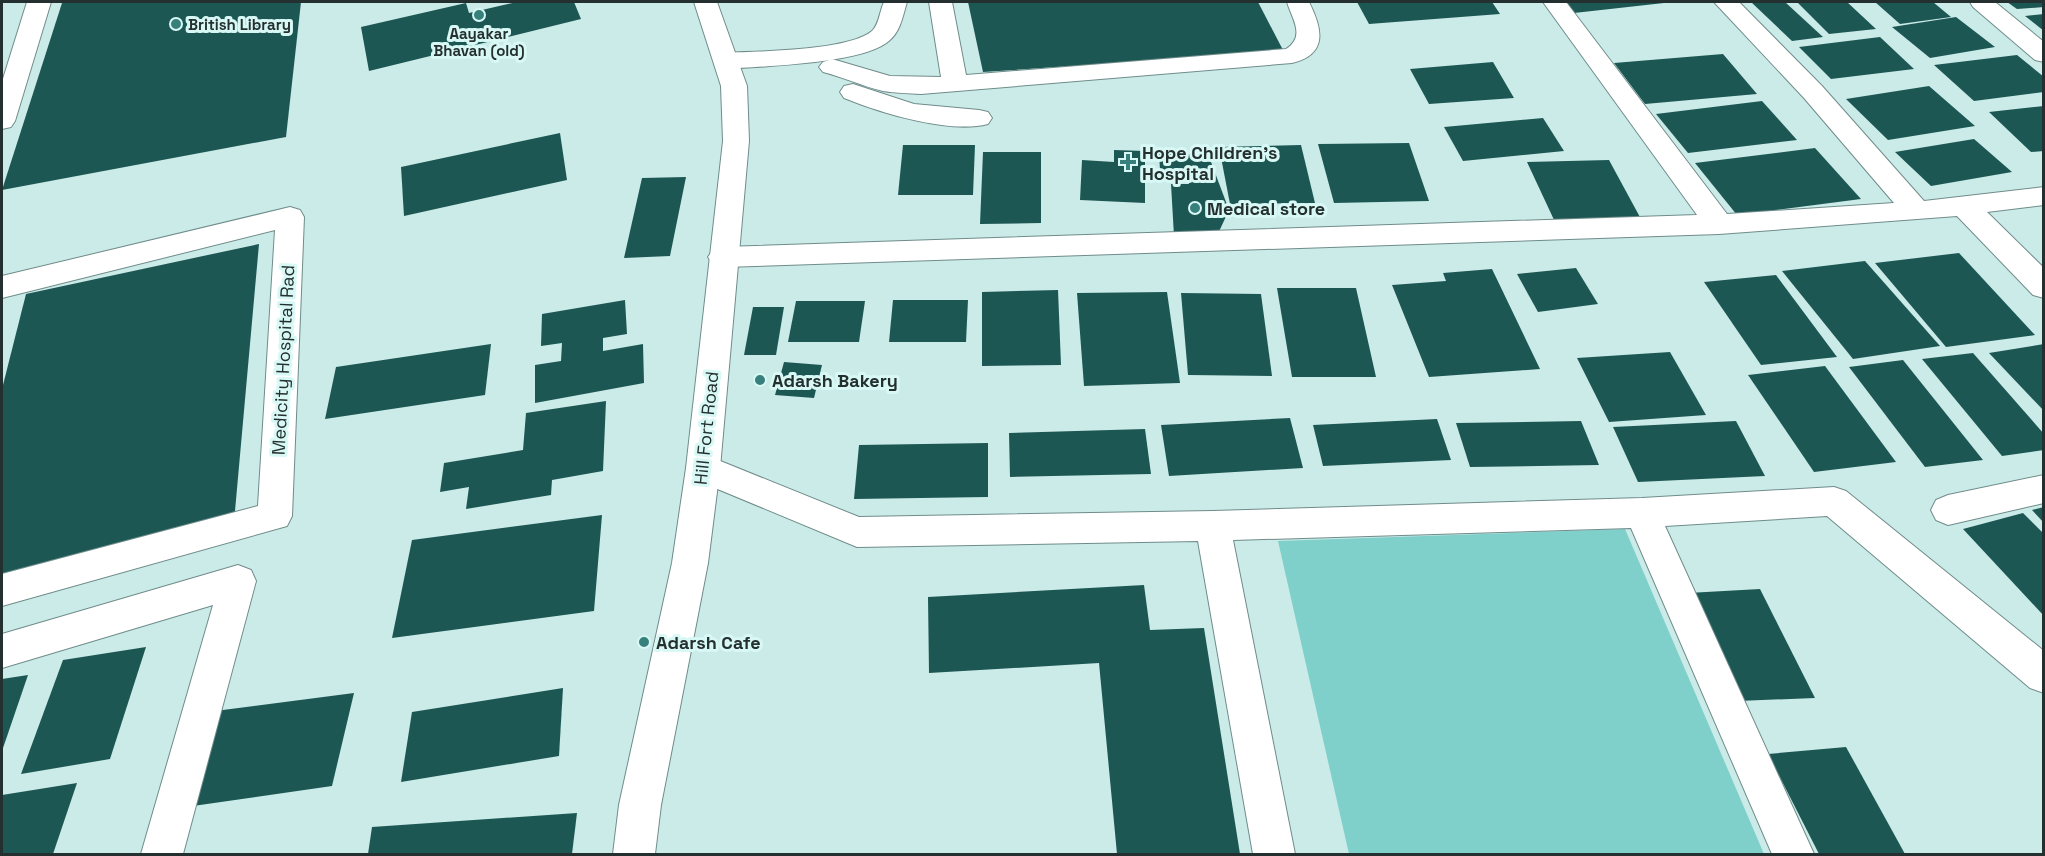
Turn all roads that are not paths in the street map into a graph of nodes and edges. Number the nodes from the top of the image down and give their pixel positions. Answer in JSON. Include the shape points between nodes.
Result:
{"nodes":[{"id":1,"x":39,"y":2,"type":"edge"},
{"id":2,"x":705,"y":2,"type":"edge"},
{"id":3,"x":895,"y":2,"type":"edge"},
{"id":4,"x":940,"y":2,"type":"edge"},
{"id":5,"x":1298,"y":2,"type":"edge"},
{"id":6,"x":1554,"y":2,"type":"edge"},
{"id":7,"x":1726,"y":2,"type":"edge"},
{"id":8,"x":1981,"y":2,"type":"edge"},
{"id":9,"x":2043,"y":55,"type":"edge"},
{"id":10,"x":825,"y":59,"type":"junction"},
{"id":11,"x":726,"y":61,"type":"junction"},
{"id":12,"x":955,"y":84,"type":"junction"},
{"id":13,"x":979,"y":118,"type":"dead end"},
{"id":14,"x":2,"y":122,"type":"edge"},
{"id":15,"x":2043,"y":196,"type":"edge"},
{"id":16,"x":1963,"y":205,"type":"junction"},
{"id":17,"x":1917,"y":211,"type":"junction"},
{"id":18,"x":1719,"y":224,"type":"junction"},
{"id":19,"x":723,"y":257,"type":"junction"},
{"id":20,"x":2,"y":287,"type":"edge"},
{"id":21,"x":2043,"y":287,"type":"edge"},
{"id":22,"x":703,"y":468,"type":"junction"},
{"id":23,"x":2043,"y":489,"type":"edge"},
{"id":24,"x":1948,"y":510,"type":"dead end"},
{"id":25,"x":1642,"y":513,"type":"junction"},
{"id":26,"x":1213,"y":526,"type":"junction"},
{"id":27,"x":2,"y":590,"type":"edge"},
{"id":28,"x":2,"y":651,"type":"edge"},
{"id":29,"x":2043,"y":675,"type":"edge"},
{"id":30,"x":162,"y":855,"type":"edge"},
{"id":31,"x":634,"y":855,"type":"edge"},
{"id":32,"x":1274,"y":855,"type":"edge"},
{"id":33,"x":1793,"y":855,"type":"edge"}],
"edges":[{"from":1,"to":14,"type":"street"},
{"from":2,"to":11,"type":"street","name":"Hill Fort Road"},
{"from":3,"to":10,"type":"street","via":[[881,35]]},
{"from":4,"to":12,"type":"street"},
{"from":5,"to":12,"type":"street","via":[[1310,40],[1292,57]]},
{"from":6,"to":18,"type":"street"},
{"from":7,"to":17,"type":"street"},
{"from":8,"to":9,"type":"street"},
{"from":10,"to":11,"type":"street"},
{"from":10,"to":12,"type":"street","via":[[892,85]]},
{"from":10,"to":13,"type":"street","via":[[833,78],[882,105],[939,117]]},
{"from":11,"to":19,"type":"street","name":"Hill Fort Road","via":[[734,86],[736,141]]},
{"from":15,"to":16,"type":"street"},
{"from":16,"to":17,"type":"street"},
{"from":16,"to":21,"type":"street"},
{"from":17,"to":18,"type":"street"},
{"from":18,"to":19,"type":"street"},
{"from":19,"to":22,"type":"street","name":"Hill Fort Road"},
{"from":20,"to":27,"type":"street","name":"Medicity Hospital Rad","via":[[290,217],[275,516]]},
{"from":22,"to":26,"type":"street","via":[[857,532]]},
{"from":22,"to":31,"type":"street","name":"Hill Fort Road","via":[[690,563],[639,805]]},
{"from":23,"to":24,"type":"street"},
{"from":25,"to":26,"type":"street"},
{"from":25,"to":29,"type":"street","via":[[1834,501]]},
{"from":25,"to":33,"type":"street"},
{"from":26,"to":32,"type":"street"},
{"from":28,"to":30,"type":"street","via":[[238,581]]}]}
